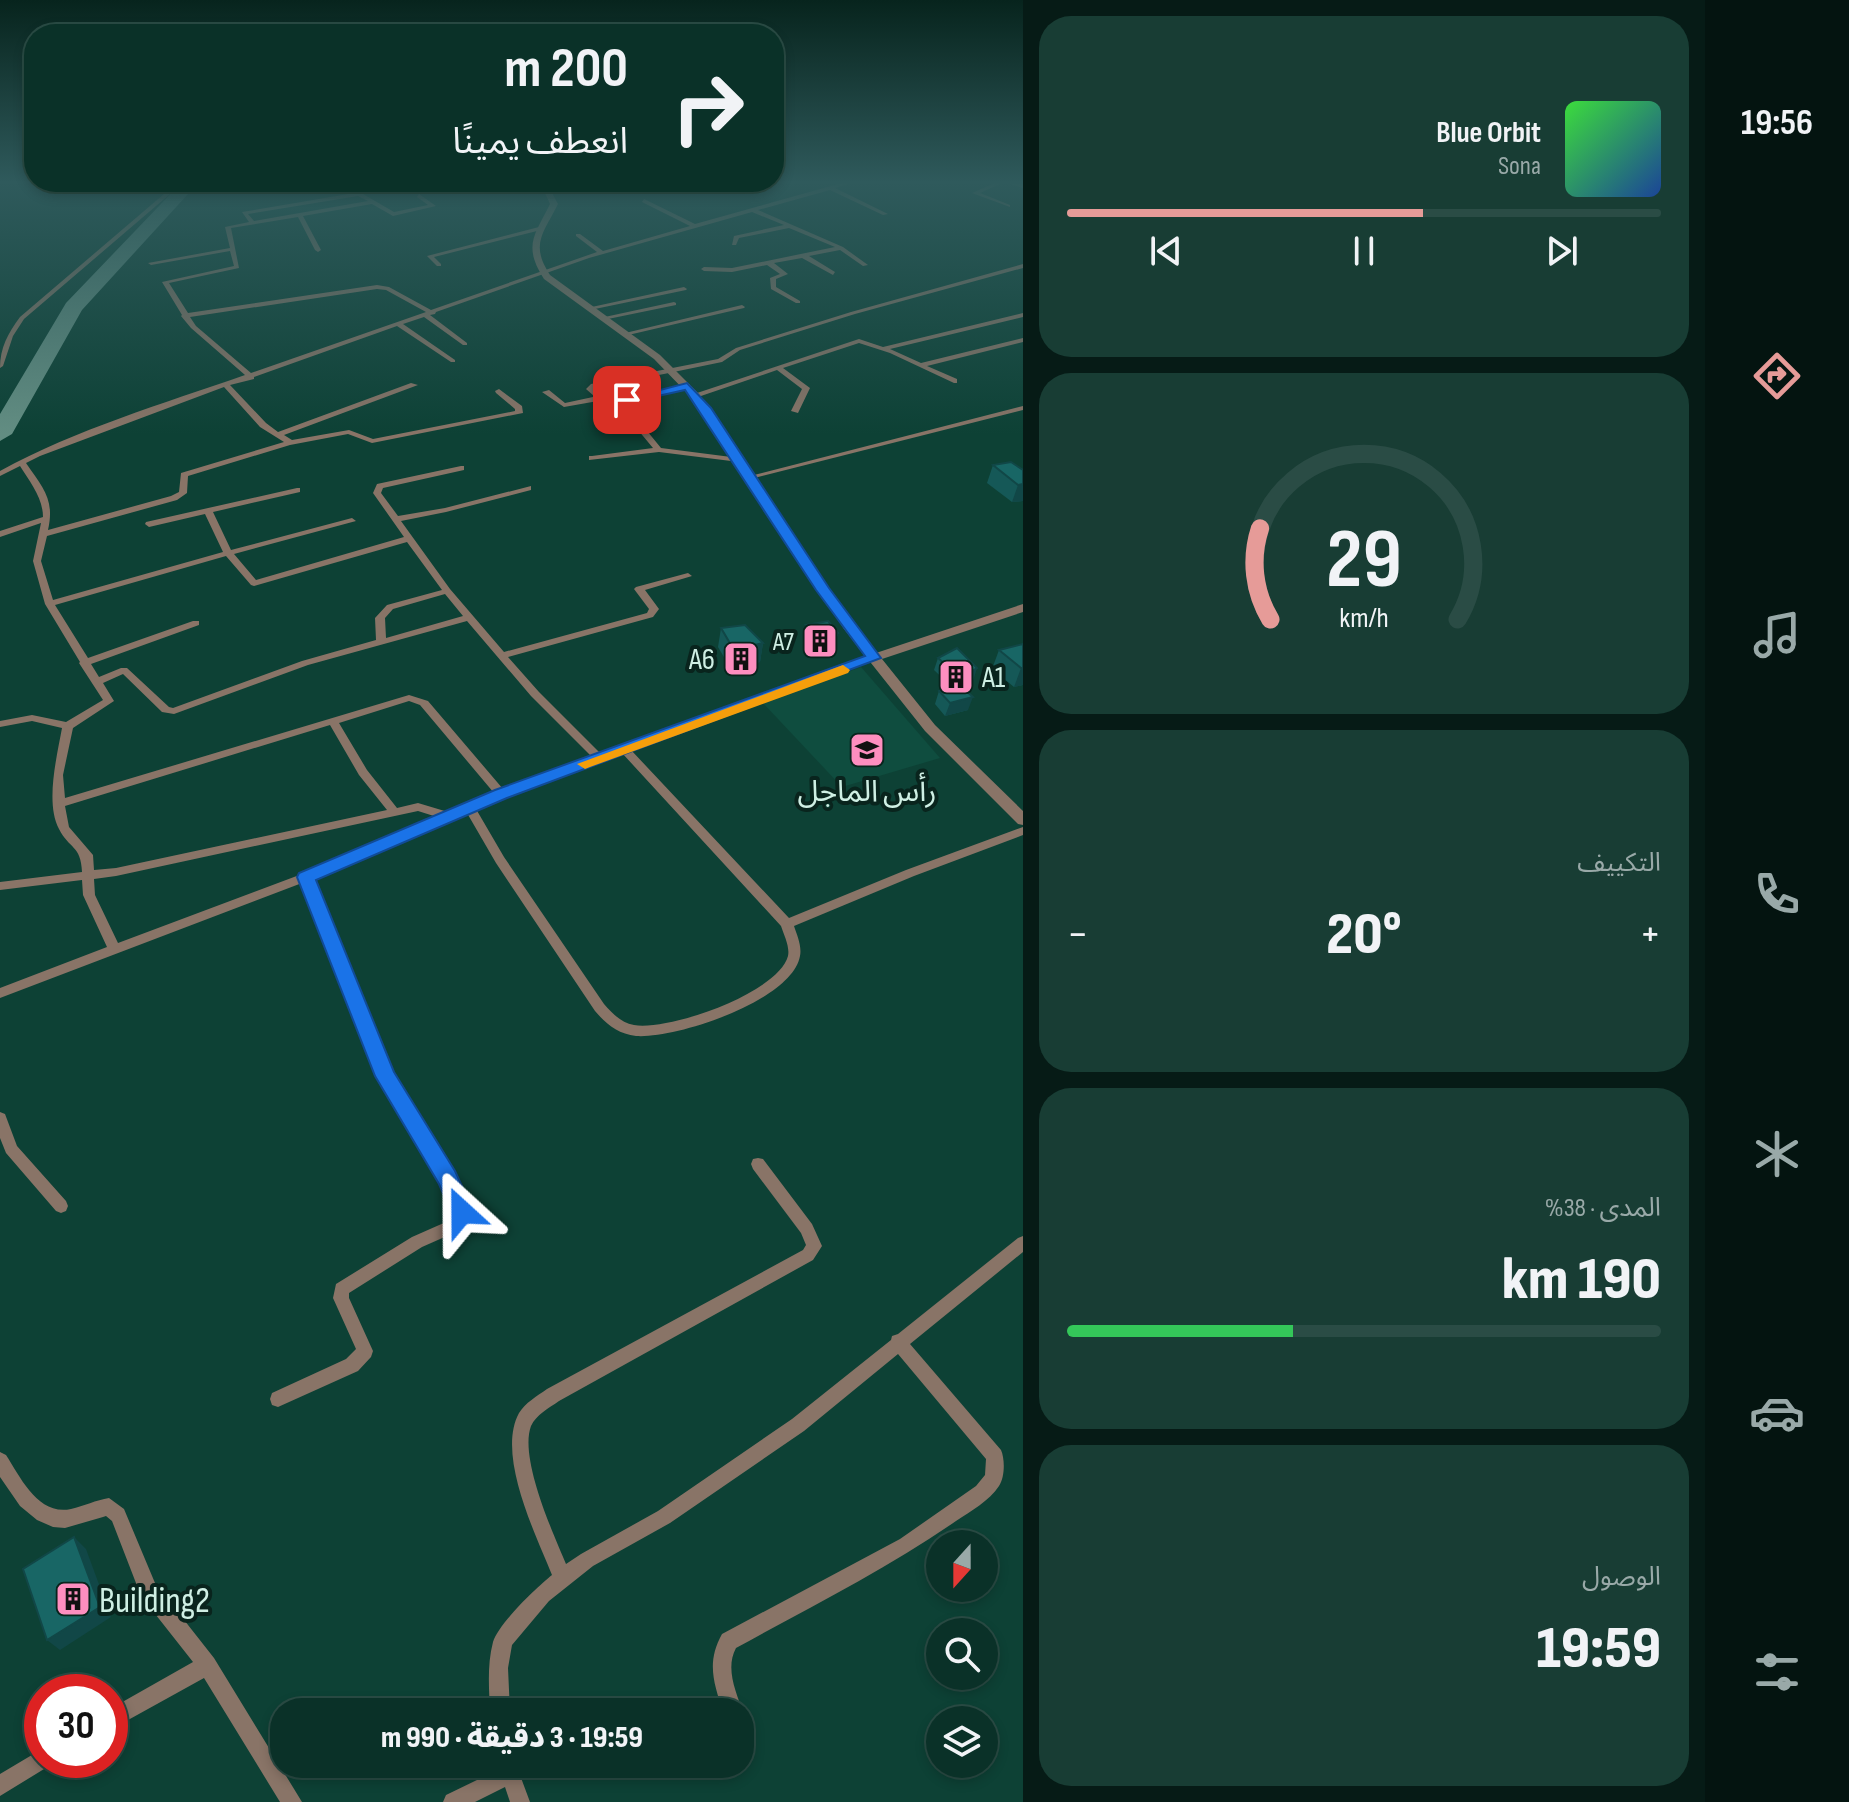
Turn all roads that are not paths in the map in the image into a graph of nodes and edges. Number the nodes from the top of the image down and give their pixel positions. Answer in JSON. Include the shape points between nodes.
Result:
{"nodes":[{"id":1,"x":83,"y":266,"type":"edge"},
{"id":2,"x":237,"y":266,"type":"edge"},
{"id":3,"x":540,"y":266,"type":"edge"},
{"id":4,"x":565,"y":266,"type":"edge"},
{"id":5,"x":753,"y":266,"type":"edge"},
{"id":6,"x":773,"y":266,"type":"edge"},
{"id":7,"x":821,"y":266,"type":"edge"},
{"id":8,"x":1023,"y":266,"type":"edge"},
{"id":9,"x":704,"y":269,"type":"dead end"},
{"id":10,"x":833,"y":273,"type":"dead end"},
{"id":11,"x":543,"y":274,"type":"junction"},
{"id":12,"x":684,"y":289,"type":"dead end"},
{"id":13,"x":798,"y":302,"type":"dead end"},
{"id":14,"x":674,"y":304,"type":"dead end"},
{"id":15,"x":742,"y":307,"type":"dead end"},
{"id":16,"x":590,"y":308,"type":"junction"},
{"id":17,"x":430,"y":314,"type":"junction"},
{"id":18,"x":1023,"y":315,"type":"edge"},
{"id":19,"x":184,"y":316,"type":"junction"},
{"id":20,"x":603,"y":318,"type":"junction"},
{"id":21,"x":399,"y":324,"type":"junction"},
{"id":22,"x":624,"y":334,"type":"junction"},
{"id":23,"x":1023,"y":340,"type":"edge"},
{"id":24,"x":465,"y":344,"type":"dead end"},
{"id":25,"x":885,"y":348,"type":"junction"},
{"id":26,"x":453,"y":361,"type":"dead end"},
{"id":27,"x":922,"y":365,"type":"junction"},
{"id":28,"x":0,"y":366,"type":"edge"},
{"id":29,"x":778,"y":368,"type":"junction"},
{"id":30,"x":673,"y":371,"type":"junction"},
{"id":31,"x":251,"y":377,"type":"junction"},
{"id":32,"x":954,"y":381,"type":"dead end"},
{"id":33,"x":226,"y":385,"type":"junction"},
{"id":34,"x":414,"y":385,"type":"dead end"},
{"id":35,"x":691,"y":390,"type":"junction"},
{"id":36,"x":499,"y":391,"type":"dead end"},
{"id":37,"x":546,"y":392,"type":"dead end"},
{"id":38,"x":627,"y":400,"type":"dead end"},
{"id":39,"x":1023,"y":408,"type":"edge"},
{"id":40,"x":795,"y":411,"type":"dead end"},
{"id":41,"x":613,"y":425,"type":"dead end"},
{"id":42,"x":276,"y":435,"type":"junction"},
{"id":43,"x":289,"y":443,"type":"junction"},
{"id":44,"x":659,"y":450,"type":"junction"},
{"id":45,"x":592,"y":458,"type":"dead end"},
{"id":46,"x":739,"y":460,"type":"junction"},
{"id":47,"x":23,"y":465,"type":"junction"},
{"id":48,"x":461,"y":468,"type":"dead end"},
{"id":49,"x":0,"y":474,"type":"edge"},
{"id":50,"x":750,"y":477,"type":"junction"},
{"id":51,"x":528,"y":488,"type":"dead end"},
{"id":52,"x":297,"y":490,"type":"dead end"},
{"id":53,"x":208,"y":511,"type":"junction"},
{"id":54,"x":48,"y":518,"type":"junction"},
{"id":55,"x":396,"y":519,"type":"junction"},
{"id":56,"x":352,"y":521,"type":"dead end"},
{"id":57,"x":149,"y":524,"type":"dead end"},
{"id":58,"x":0,"y":534,"type":"edge"},
{"id":59,"x":43,"y":534,"type":"junction"},
{"id":60,"x":407,"y":539,"type":"junction"},
{"id":61,"x":228,"y":553,"type":"junction"},
{"id":62,"x":688,"y":576,"type":"dead end"},
{"id":63,"x":447,"y":591,"type":"junction"},
{"id":64,"x":50,"y":604,"type":"junction"},
{"id":65,"x":1023,"y":608,"type":"edge"},
{"id":66,"x":470,"y":617,"type":"junction"},
{"id":67,"x":196,"y":623,"type":"dead end"},
{"id":68,"x":381,"y":642,"type":"junction"},
{"id":69,"x":503,"y":655,"type":"junction"},
{"id":70,"x":873,"y":658,"type":"junction"},
{"id":71,"x":84,"y":663,"type":"junction"},
{"id":72,"x":96,"y":682,"type":"junction"},
{"id":73,"x":333,"y":722,"type":"junction"},
{"id":74,"x":0,"y":724,"type":"edge"},
{"id":75,"x":68,"y":726,"type":"junction"},
{"id":76,"x":624,"y":749,"type":"junction"},
{"id":77,"x":599,"y":758,"type":"junction"},
{"id":78,"x":501,"y":794,"type":"junction"},
{"id":79,"x":59,"y":804,"type":"junction"},
{"id":80,"x":469,"y":807,"type":"junction"},
{"id":81,"x":394,"y":811,"type":"junction"},
{"id":82,"x":447,"y":816,"type":"junction"},
{"id":83,"x":1023,"y":820,"type":"edge"},
{"id":84,"x":1023,"y":831,"type":"edge"},
{"id":85,"x":88,"y":876,"type":"junction"},
{"id":86,"x":306,"y":877,"type":"junction"},
{"id":87,"x":0,"y":886,"type":"edge"},
{"id":88,"x":787,"y":924,"type":"junction"},
{"id":89,"x":115,"y":950,"type":"junction"},
{"id":90,"x":0,"y":993,"type":"edge"},
{"id":91,"x":0,"y":1118,"type":"edge"},
{"id":92,"x":758,"y":1164,"type":"dead end"},
{"id":93,"x":61,"y":1206,"type":"dead end"},
{"id":94,"x":1023,"y":1243,"type":"edge"},
{"id":95,"x":898,"y":1342,"type":"junction"},
{"id":96,"x":278,"y":1399,"type":"dead end"},
{"id":97,"x":0,"y":1461,"type":"edge"},
{"id":98,"x":563,"y":1578,"type":"junction"},
{"id":99,"x":207,"y":1665,"type":"junction"},
{"id":100,"x":499,"y":1698,"type":"edge"},
{"id":101,"x":729,"y":1698,"type":"edge"},
{"id":102,"x":128,"y":1710,"type":"edge"},
{"id":103,"x":24,"y":1771,"type":"edge"},
{"id":104,"x":494,"y":1778,"type":"edge"},
{"id":105,"x":512,"y":1778,"type":"edge"},
{"id":106,"x":0,"y":1786,"type":"edge"},
{"id":107,"x":292,"y":1802,"type":"edge"},
{"id":108,"x":453,"y":1802,"type":"edge"},
{"id":109,"x":520,"y":1802,"type":"edge"}],
"edges":[{"from":1,"to":28,"type":"street","via":[[22,318]]},
{"from":2,"to":19,"type":"street","via":[[165,282]]},
{"from":3,"to":11,"type":"street"},
{"from":4,"to":11,"type":"street"},
{"from":5,"to":9,"type":"street"},
{"from":6,"to":13,"type":"street","via":[[785,274],[773,278],[773,288]]},
{"from":7,"to":10,"type":"street"},
{"from":8,"to":30,"type":"street","via":[[838,317],[738,349],[720,361]]},
{"from":11,"to":16,"type":"street"},
{"from":11,"to":17,"type":"street"},
{"from":12,"to":16,"type":"street"},
{"from":14,"to":20,"type":"street"},
{"from":15,"to":22,"type":"street"},
{"from":16,"to":20,"type":"street"},
{"from":17,"to":19,"type":"street","via":[[377,287]]},
{"from":17,"to":21,"type":"street"},
{"from":17,"to":24,"type":"street"},
{"from":18,"to":25,"type":"street"},
{"from":19,"to":31,"type":"street"},
{"from":20,"to":22,"type":"street"},
{"from":21,"to":26,"type":"street"},
{"from":21,"to":31,"type":"street"},
{"from":22,"to":30,"type":"street"},
{"from":23,"to":27,"type":"street"},
{"from":25,"to":27,"type":"street"},
{"from":25,"to":29,"type":"street","via":[[853,342]]},
{"from":27,"to":32,"type":"street"},
{"from":29,"to":35,"type":"street"},
{"from":29,"to":40,"type":"street","via":[[806,388]]},
{"from":30,"to":35,"type":"street"},
{"from":30,"to":37,"type":"street","via":[[594,386],[590,389],[597,398],[564,405]]},
{"from":31,"to":33,"type":"street"},
{"from":33,"to":42,"type":"street"},
{"from":33,"to":47,"type":"street","via":[[49,449]]},
{"from":34,"to":42,"type":"street"},
{"from":35,"to":38,"type":"street"},
{"from":35,"to":46,"type":"street"},
{"from":36,"to":43,"type":"street","via":[[519,413],[372,441],[349,432]]},
{"from":39,"to":50,"type":"street"},
{"from":41,"to":44,"type":"street","via":[[640,428]]},
{"from":42,"to":43,"type":"street"},
{"from":43,"to":59,"type":"street","via":[[184,475],[183,493],[174,498]]},
{"from":44,"to":45,"type":"street"},
{"from":44,"to":46,"type":"street"},
{"from":46,"to":50,"type":"street"},
{"from":47,"to":49,"type":"street"},
{"from":47,"to":54,"type":"street","via":[[43,496]]},
{"from":48,"to":55,"type":"street","via":[[376,489]]},
{"from":50,"to":70,"type":"street"},
{"from":51,"to":55,"type":"street"},
{"from":52,"to":53,"type":"street"},
{"from":53,"to":57,"type":"street"},
{"from":53,"to":61,"type":"street"},
{"from":54,"to":58,"type":"street"},
{"from":54,"to":59,"type":"street"},
{"from":55,"to":60,"type":"street"},
{"from":56,"to":61,"type":"street"},
{"from":59,"to":64,"type":"street","via":[[37,561]]},
{"from":60,"to":61,"type":"street","via":[[261,584],[249,581]]},
{"from":60,"to":63,"type":"street"},
{"from":61,"to":64,"type":"street"},
{"from":62,"to":69,"type":"street","via":[[639,589],[654,609],[650,615]]},
{"from":63,"to":66,"type":"street"},
{"from":63,"to":68,"type":"street","via":[[390,607],[380,618]]},
{"from":64,"to":71,"type":"street"},
{"from":65,"to":70,"type":"street"},
{"from":66,"to":68,"type":"street"},
{"from":66,"to":69,"type":"street"},
{"from":67,"to":71,"type":"street"},
{"from":68,"to":72,"type":"street","via":[[305,663],[174,711],[166,710],[124,670]]},
{"from":69,"to":77,"type":"street"},
{"from":70,"to":76,"type":"street"},
{"from":70,"to":83,"type":"street","via":[[930,728]]},
{"from":71,"to":72,"type":"street"},
{"from":72,"to":75,"type":"street","via":[[108,704]]},
{"from":73,"to":78,"type":"street","via":[[399,699],[418,700]]},
{"from":73,"to":79,"type":"street"},
{"from":73,"to":81,"type":"street"},
{"from":74,"to":75,"type":"street","via":[[32,718]]},
{"from":75,"to":79,"type":"street","via":[[58,775]]},
{"from":76,"to":77,"type":"street"},
{"from":76,"to":88,"type":"street"},
{"from":77,"to":78,"type":"street"},
{"from":78,"to":80,"type":"street"},
{"from":79,"to":85,"type":"street","via":[[64,828],[87,855]]},
{"from":80,"to":82,"type":"street"},
{"from":80,"to":88,"type":"street","via":[[583,983],[606,1014],[629,1031],[647,1035],[676,1029],[750,997],[788,968],[793,958]]},
{"from":81,"to":82,"type":"street","via":[[418,807]]},
{"from":81,"to":85,"type":"street"},
{"from":82,"to":86,"type":"street"},
{"from":84,"to":88,"type":"street"},
{"from":85,"to":87,"type":"street"},
{"from":85,"to":89,"type":"street","via":[[89,895]]},
{"from":86,"to":89,"type":"street"},
{"from":86,"to":96,"type":"street","via":[[385,1076],[462,1212],[451,1227],[342,1289],[346,1312],[365,1351],[352,1365]]},
{"from":89,"to":90,"type":"street"},
{"from":91,"to":93,"type":"street","via":[[11,1149]]},
{"from":92,"to":98,"type":"street","via":[[807,1229],[814,1246],[808,1255],[553,1395],[525,1418],[520,1440],[525,1471]]},
{"from":94,"to":95,"type":"street"},
{"from":95,"to":98,"type":"street","via":[[798,1425]]},
{"from":95,"to":101,"type":"street","via":[[995,1456],[994,1479],[906,1545],[729,1641],[722,1650],[721,1672]]},
{"from":97,"to":99,"type":"street","via":[[26,1501],[48,1517],[65,1519],[109,1507],[124,1526],[148,1589]]},
{"from":98,"to":100,"type":"street","via":[[542,1594],[503,1641]]},
{"from":99,"to":102,"type":"street"},
{"from":99,"to":107,"type":"street"},
{"from":103,"to":106,"type":"street"},
{"from":104,"to":108,"type":"street"},
{"from":105,"to":109,"type":"street"}]}
